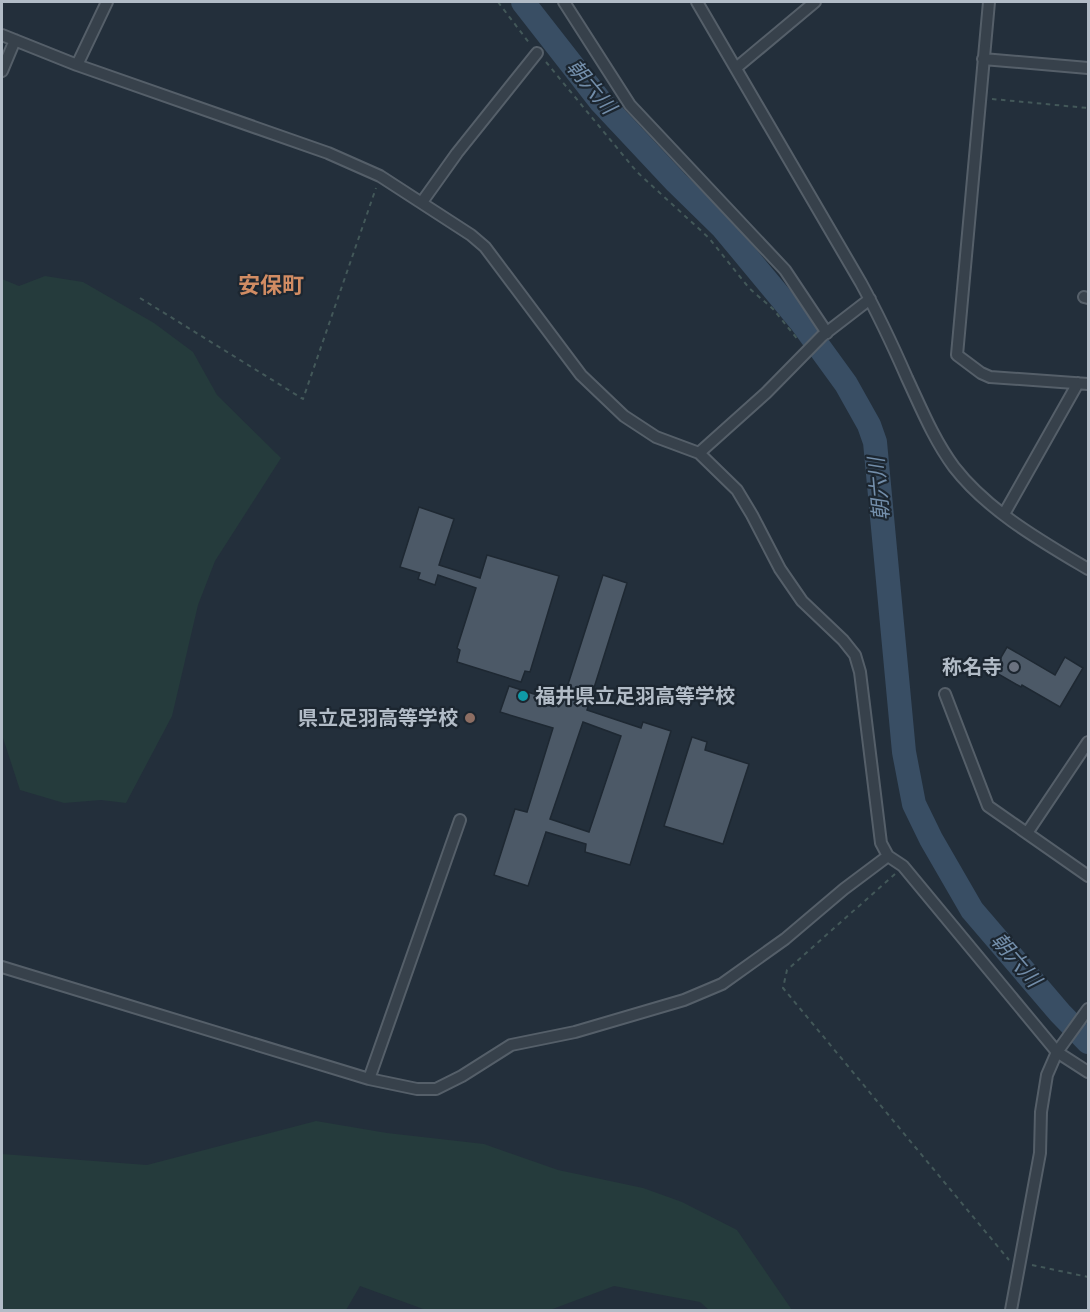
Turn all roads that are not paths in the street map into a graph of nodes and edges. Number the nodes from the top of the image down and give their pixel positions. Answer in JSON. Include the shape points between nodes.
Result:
{"nodes":[{"id":1,"x":107,"y":2,"type":"edge"},
{"id":2,"x":564,"y":2,"type":"edge"},
{"id":3,"x":696,"y":2,"type":"edge"},
{"id":4,"x":815,"y":2,"type":"edge"},
{"id":5,"x":988,"y":2,"type":"edge"},
{"id":6,"x":2,"y":34,"type":"edge"},
{"id":7,"x":15,"y":40,"type":"junction"},
{"id":8,"x":537,"y":53,"type":"road end"},
{"id":9,"x":983,"y":59,"type":"junction"},
{"id":10,"x":76,"y":65,"type":"junction"},
{"id":11,"x":736,"y":68,"type":"junction"},
{"id":12,"x":1089,"y":68,"type":"edge"},
{"id":13,"x":2,"y":71,"type":"edge"},
{"id":14,"x":423,"y":202,"type":"junction"},
{"id":15,"x":870,"y":299,"type":"junction"},
{"id":16,"x":824,"y":334,"type":"junction"},
{"id":17,"x":1083,"y":383,"type":"edge"},
{"id":18,"x":699,"y":453,"type":"junction"},
{"id":19,"x":1004,"y":514,"type":"junction"},
{"id":20,"x":1089,"y":569,"type":"edge"},
{"id":21,"x":945,"y":694,"type":"dead end"},
{"id":22,"x":1089,"y":742,"type":"edge"},
{"id":23,"x":460,"y":820,"type":"dead end"},
{"id":24,"x":1027,"y":833,"type":"junction"},
{"id":25,"x":888,"y":856,"type":"junction"},
{"id":26,"x":1088,"y":873,"type":"edge"},
{"id":27,"x":2,"y":967,"type":"edge"},
{"id":28,"x":1085,"y":1014,"type":"edge"},
{"id":29,"x":1060,"y":1048,"type":"junction"},
{"id":30,"x":1089,"y":1072,"type":"edge"},
{"id":31,"x":369,"y":1079,"type":"junction"},
{"id":32,"x":1011,"y":1311,"type":"edge"}],
"edges":[{"from":1,"to":10,"type":"street"},
{"from":2,"to":16,"type":"street","via":[[630,105],[786,270]]},
{"from":3,"to":11,"type":"street"},
{"from":4,"to":11,"type":"street"},
{"from":5,"to":9,"type":"street"},
{"from":6,"to":7,"type":"street"},
{"from":7,"to":10,"type":"street"},
{"from":7,"to":13,"type":"street"},
{"from":8,"to":14,"type":"street"},
{"from":9,"to":12,"type":"street"},
{"from":9,"to":17,"type":"street","via":[[957,355],[990,377]]},
{"from":10,"to":14,"type":"street","via":[[328,153],[380,176]]},
{"from":11,"to":15,"type":"street"},
{"from":14,"to":18,"type":"street","via":[[485,247],[581,375],[624,416],[656,438]]},
{"from":15,"to":16,"type":"street"},
{"from":15,"to":19,"type":"street","via":[[934,436],[955,467]]},
{"from":16,"to":18,"type":"street"},
{"from":17,"to":19,"type":"street"},
{"from":18,"to":25,"type":"street","via":[[737,490],[802,601],[855,655],[881,843]]},
{"from":19,"to":20,"type":"street"},
{"from":21,"to":24,"type":"street","via":[[988,806]]},
{"from":22,"to":24,"type":"street"},
{"from":23,"to":31,"type":"street"},
{"from":24,"to":26,"type":"street"},
{"from":25,"to":29,"type":"street","via":[[903,867]]},
{"from":25,"to":31,"type":"street","via":[[722,984],[585,1030],[511,1045],[436,1089]]},
{"from":27,"to":31,"type":"street"},
{"from":28,"to":29,"type":"street"},
{"from":29,"to":30,"type":"street"},
{"from":29,"to":32,"type":"street","via":[[1047,1075],[1040,1153]]}]}
